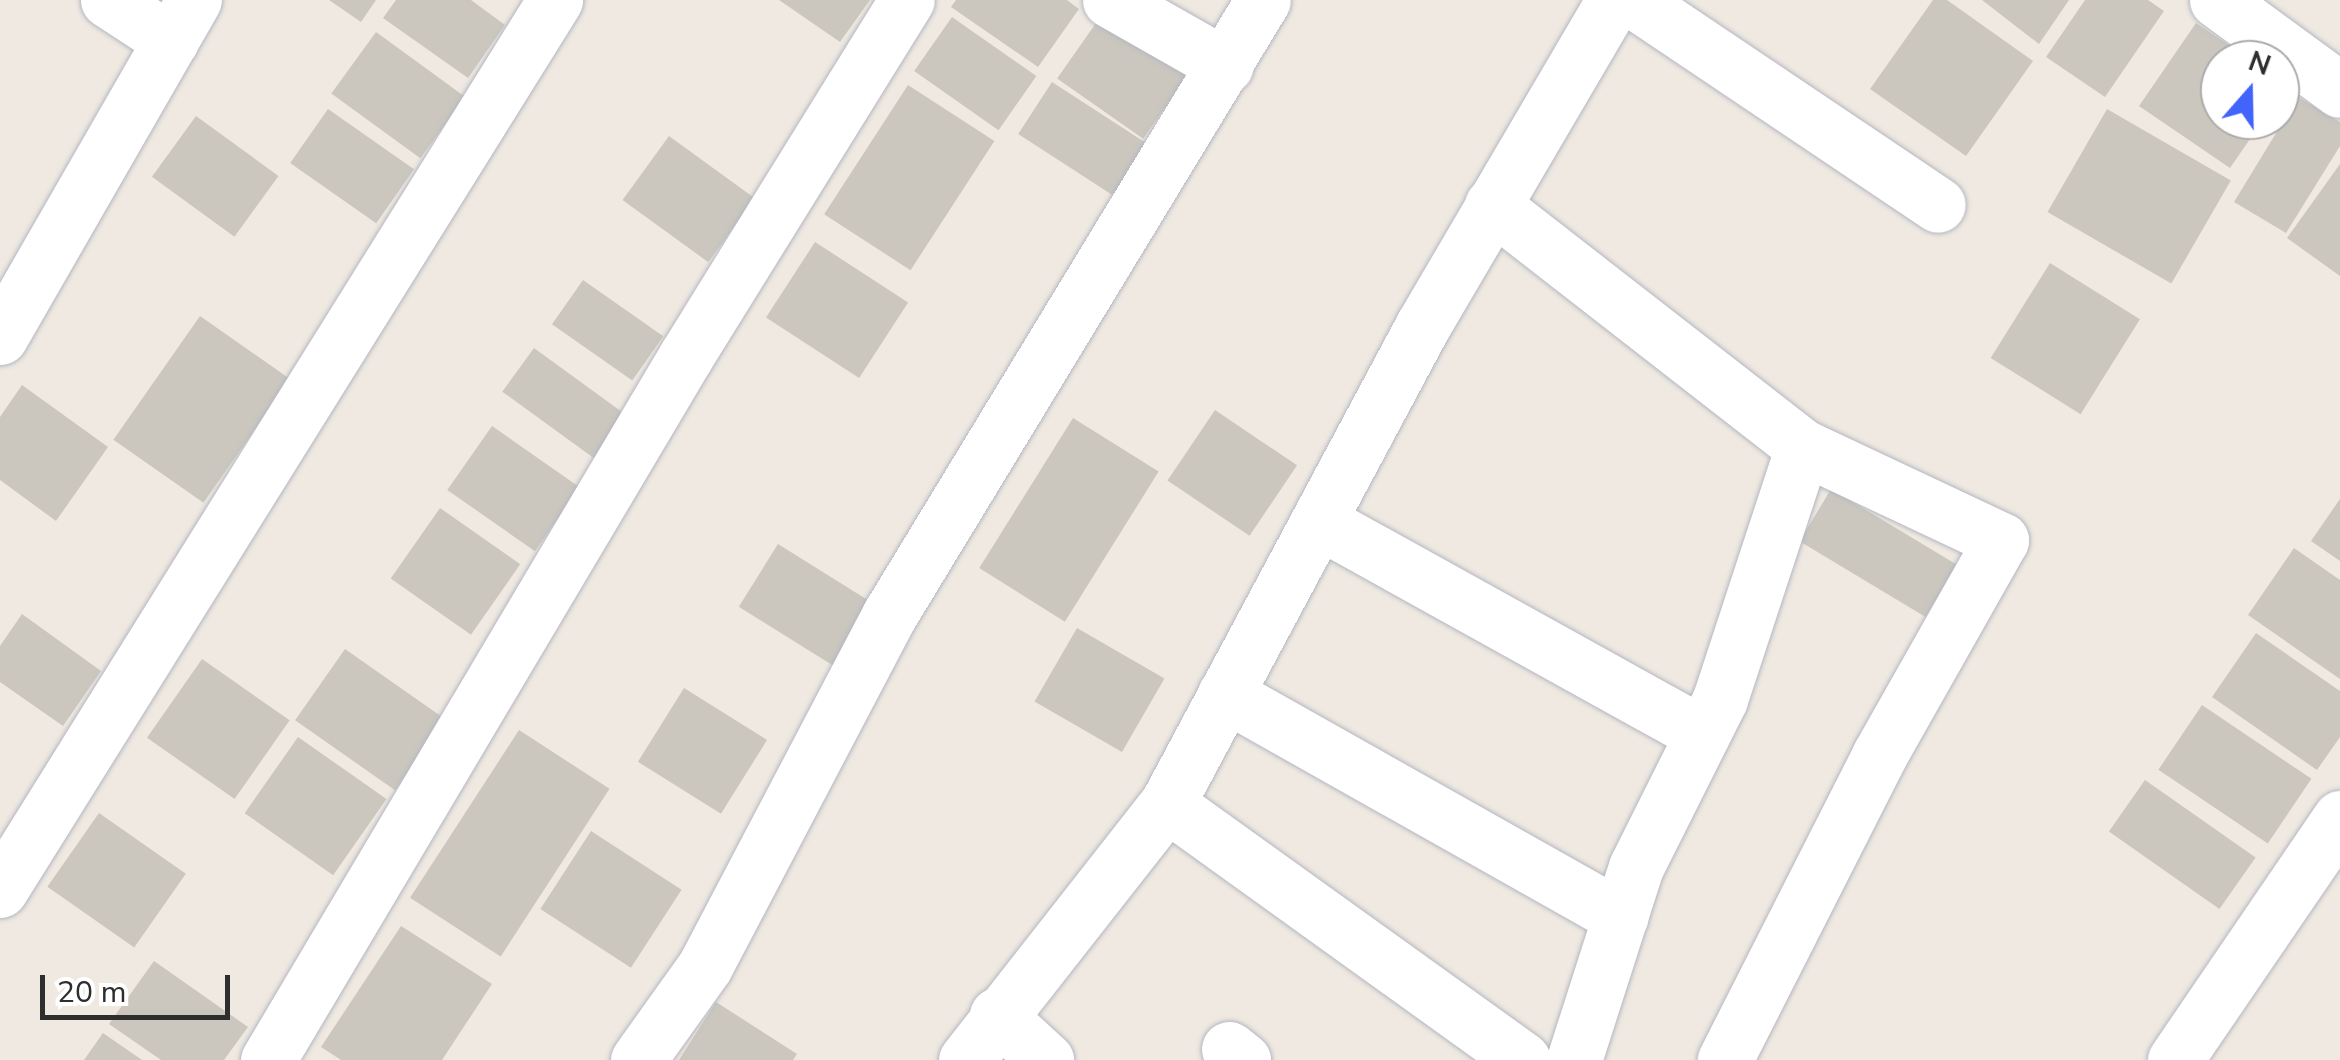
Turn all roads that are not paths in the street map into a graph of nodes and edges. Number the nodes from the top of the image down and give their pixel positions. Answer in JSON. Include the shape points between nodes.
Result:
{"nodes":[{"id":1,"x":108,"y":0,"type":"edge"},
{"id":2,"x":556,"y":0,"type":"edge"},
{"id":3,"x":907,"y":0,"type":"edge"},
{"id":4,"x":1110,"y":0,"type":"edge"},
{"id":5,"x":1263,"y":0,"type":"edge"},
{"id":6,"x":1614,"y":0,"type":"edge"},
{"id":7,"x":1633,"y":0,"type":"edge"},
{"id":8,"x":2217,"y":0,"type":"edge"},
{"id":9,"x":182,"y":21,"type":"edge"},
{"id":10,"x":1226,"y":66,"type":"junction"},
{"id":11,"x":2340,"y":90,"type":"edge"},
{"id":12,"x":1492,"y":205,"type":"junction"},
{"id":13,"x":1938,"y":205,"type":"dead end"},
{"id":14,"x":6,"y":316,"type":"edge"},
{"id":15,"x":1803,"y":446,"type":"junction"},
{"id":16,"x":1322,"y":523,"type":"junction"},
{"id":17,"x":1226,"y":694,"type":"junction"},
{"id":18,"x":1702,"y":734,"type":"junction"},
{"id":19,"x":1167,"y":804,"type":"junction"},
{"id":20,"x":2340,"y":818,"type":"edge"},
{"id":21,"x":0,"y":890,"type":"edge"},
{"id":22,"x":1620,"y":918,"type":"junction"},
{"id":23,"x":997,"y":1015,"type":"junction"},
{"id":24,"x":268,"y":1060,"type":"edge"},
{"id":25,"x":638,"y":1060,"type":"edge"},
{"id":26,"x":966,"y":1060,"type":"edge"},
{"id":27,"x":1046,"y":1060,"type":"edge"},
{"id":28,"x":1524,"y":1060,"type":"edge"},
{"id":29,"x":1574,"y":1060,"type":"edge"},
{"id":30,"x":1725,"y":1060,"type":"edge"},
{"id":31,"x":2175,"y":1060,"type":"edge"}],
"edges":[{"from":1,"to":9,"type":"street"},
{"from":2,"to":21,"type":"street"},
{"from":3,"to":24,"type":"street","via":[[686,356]]},
{"from":4,"to":10,"type":"street"},
{"from":5,"to":10,"type":"street"},
{"from":6,"to":12,"type":"street"},
{"from":7,"to":13,"type":"street"},
{"from":8,"to":11,"type":"street"},
{"from":9,"to":14,"type":"street"},
{"from":10,"to":25,"type":"street","via":[[890,614],[706,966]]},
{"from":12,"to":15,"type":"street"},
{"from":12,"to":16,"type":"street"},
{"from":15,"to":18,"type":"street","via":[[1720,699]]},
{"from":15,"to":30,"type":"street","via":[[2000,540],[1879,756]]},
{"from":16,"to":17,"type":"street"},
{"from":16,"to":18,"type":"street"},
{"from":17,"to":19,"type":"street"},
{"from":17,"to":22,"type":"street"},
{"from":18,"to":22,"type":"street","via":[[1636,868]]},
{"from":19,"to":23,"type":"street"},
{"from":19,"to":28,"type":"street"},
{"from":20,"to":31,"type":"street"},
{"from":22,"to":29,"type":"street"},
{"from":23,"to":26,"type":"street"},
{"from":23,"to":27,"type":"street"}]}
